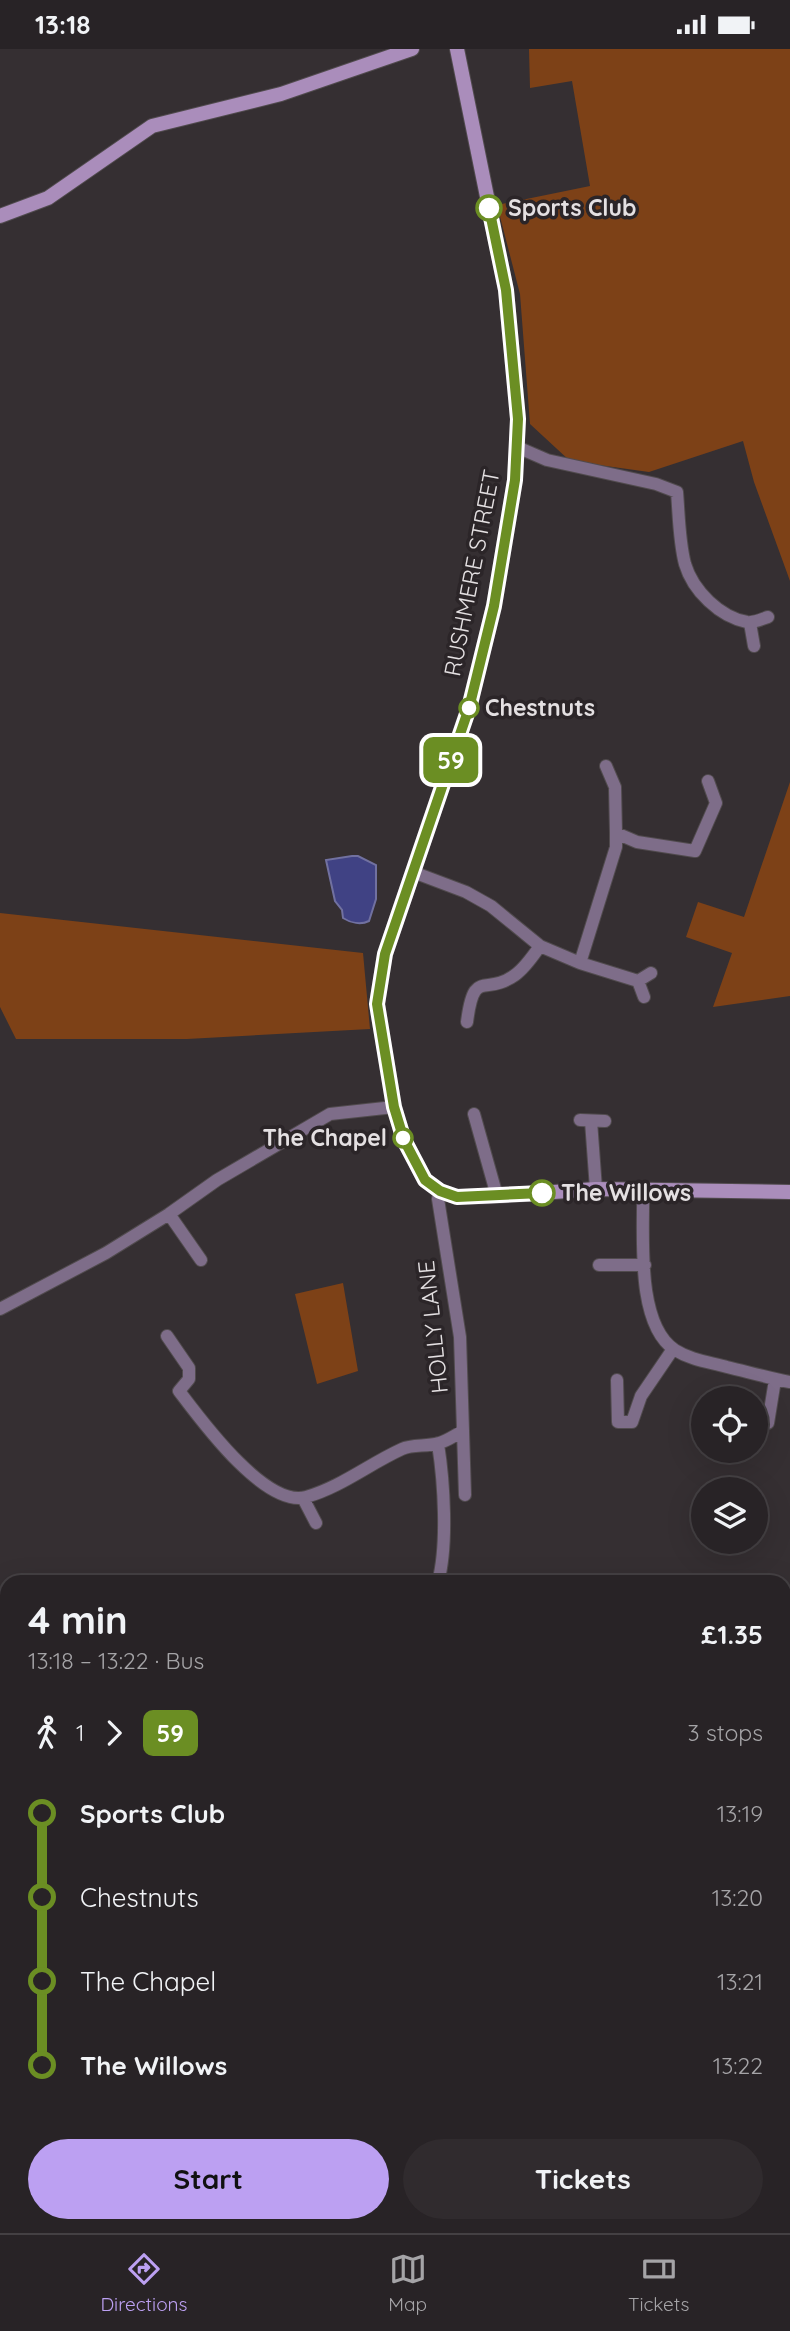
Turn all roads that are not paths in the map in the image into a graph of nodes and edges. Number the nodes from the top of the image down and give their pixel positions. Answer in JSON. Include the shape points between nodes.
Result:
{"nodes":[{"id":1,"x":412,"y":49,"type":"edge"},
{"id":2,"x":457,"y":49,"type":"edge"},
{"id":3,"x":0,"y":216,"type":"edge"},
{"id":4,"x":517,"y":447,"type":"junction"},
{"id":5,"x":768,"y":617,"type":"dead end"},
{"id":6,"x":750,"y":623,"type":"junction"},
{"id":7,"x":754,"y":646,"type":"dead end"},
{"id":8,"x":606,"y":767,"type":"dead end"},
{"id":9,"x":708,"y":781,"type":"dead end"},
{"id":10,"x":616,"y":833,"type":"junction"},
{"id":11,"x":413,"y":872,"type":"junction"},
{"id":12,"x":540,"y":946,"type":"junction"},
{"id":13,"x":580,"y":963,"type":"junction"},
{"id":14,"x":651,"y":973,"type":"dead end"},
{"id":15,"x":638,"y":981,"type":"junction"},
{"id":16,"x":644,"y":997,"type":"dead end"},
{"id":17,"x":467,"y":1022,"type":"dead end"},
{"id":18,"x":394,"y":1107,"type":"junction"},
{"id":19,"x":474,"y":1114,"type":"dead end"},
{"id":20,"x":606,"y":1121,"type":"dead end"},
{"id":21,"x":596,"y":1189,"type":"junction"},
{"id":22,"x":643,"y":1190,"type":"junction"},
{"id":23,"x":440,"y":1191,"type":"junction"},
{"id":24,"x":790,"y":1192,"type":"edge"},
{"id":25,"x":498,"y":1196,"type":"junction"},
{"id":26,"x":169,"y":1213,"type":"junction"},
{"id":27,"x":201,"y":1260,"type":"dead end"},
{"id":28,"x":599,"y":1265,"type":"dead end"},
{"id":29,"x":645,"y":1265,"type":"junction"},
{"id":30,"x":0,"y":1309,"type":"edge"},
{"id":31,"x":167,"y":1336,"type":"dead end"},
{"id":32,"x":673,"y":1349,"type":"junction"},
{"id":33,"x":617,"y":1380,"type":"dead end"},
{"id":34,"x":775,"y":1380,"type":"junction"},
{"id":35,"x":790,"y":1383,"type":"edge"},
{"id":36,"x":768,"y":1423,"type":"dead end"},
{"id":37,"x":463,"y":1431,"type":"junction"},
{"id":38,"x":438,"y":1444,"type":"junction"},
{"id":39,"x":465,"y":1495,"type":"dead end"},
{"id":40,"x":303,"y":1498,"type":"junction"},
{"id":41,"x":316,"y":1523,"type":"dead end"},
{"id":42,"x":440,"y":1575,"type":"edge"}],
"edges":[{"from":1,"to":3,"type":"street","via":[[281,94],[152,126],[48,198]]},
{"from":2,"to":4,"type":"street","name":"RUSHMERE STREET","via":[[506,290]]},
{"from":4,"to":6,"type":"street","via":[[547,460],[677,492],[686,567],[695,585],[726,614]]},
{"from":4,"to":11,"type":"street","name":"RUSHMERE STREET","via":[[494,606],[479,670]]},
{"from":5,"to":6,"type":"street"},
{"from":6,"to":7,"type":"street"},
{"from":8,"to":10,"type":"street","via":[[615,787]]},
{"from":9,"to":10,"type":"street","via":[[716,803],[695,851],[637,842]]},
{"from":10,"to":13,"type":"street","via":[[616,847]]},
{"from":11,"to":12,"type":"street","via":[[466,891]]},
{"from":11,"to":18,"type":"street","name":"RUSHMERE STREET","via":[[385,954],[377,1004]]},
{"from":12,"to":13,"type":"street"},
{"from":12,"to":17,"type":"street","via":[[513,977],[474,991]]},
{"from":13,"to":15,"type":"street"},
{"from":14,"to":15,"type":"street"},
{"from":15,"to":16,"type":"street"},
{"from":18,"to":23,"type":"street","name":"RUSHMERE STREET","via":[[404,1140],[425,1180]]},
{"from":18,"to":26,"type":"street","via":[[330,1114]]},
{"from":19,"to":25,"type":"street"},
{"from":20,"to":21,"type":"street","via":[[586,1121]]},
{"from":21,"to":22,"type":"street"},
{"from":21,"to":25,"type":"street"},
{"from":22,"to":24,"type":"street"},
{"from":22,"to":29,"type":"street"},
{"from":23,"to":25,"type":"street","via":[[457,1197]]},
{"from":23,"to":37,"type":"street","name":"HOLLY LANE","via":[[460,1337]]},
{"from":26,"to":27,"type":"street"},
{"from":26,"to":30,"type":"street"},
{"from":28,"to":29,"type":"street"},
{"from":29,"to":32,"type":"street","via":[[650,1312]]},
{"from":31,"to":40,"type":"street","via":[[189,1368],[190,1379],[179,1391],[224,1448],[272,1491]]},
{"from":32,"to":33,"type":"street","via":[[641,1396],[632,1422],[618,1422]]},
{"from":32,"to":34,"type":"street","via":[[696,1360]]},
{"from":34,"to":35,"type":"street"},
{"from":34,"to":36,"type":"street"},
{"from":37,"to":38,"type":"street"},
{"from":37,"to":39,"type":"street","name":"HOLLY LANE"},
{"from":38,"to":40,"type":"street","via":[[405,1448]]},
{"from":38,"to":42,"type":"street","via":[[444,1561]]},
{"from":40,"to":41,"type":"street"}]}
